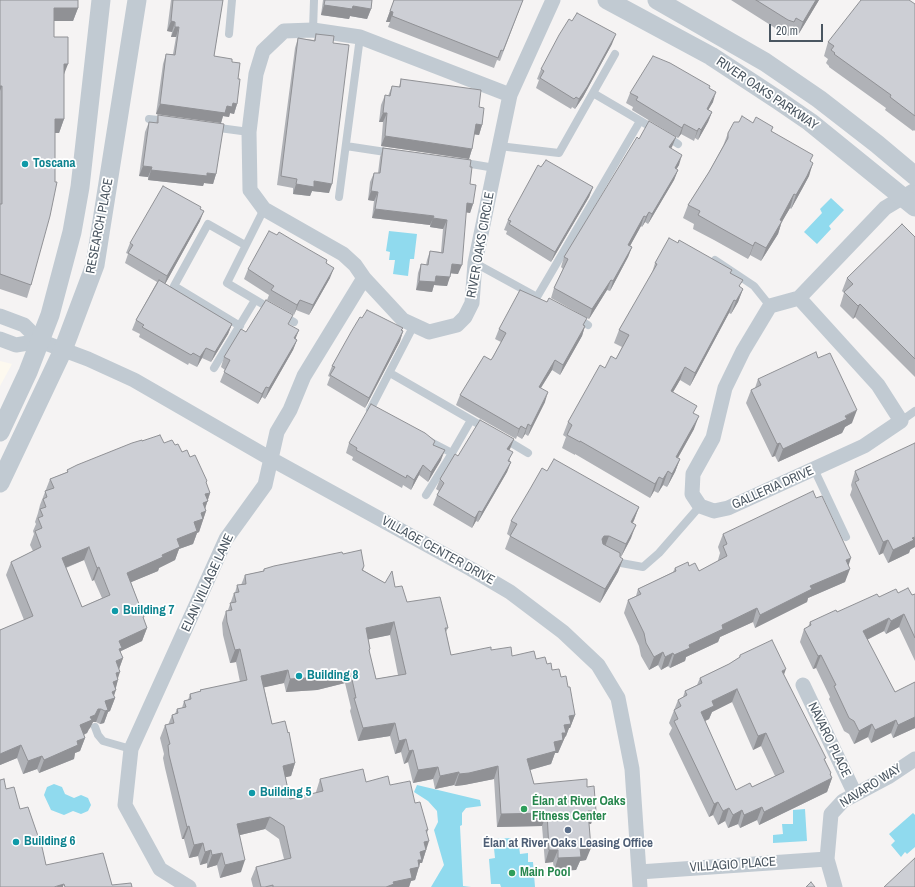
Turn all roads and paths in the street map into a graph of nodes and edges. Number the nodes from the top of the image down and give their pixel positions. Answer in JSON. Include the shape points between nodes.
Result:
{"nodes":[{"id":1,"x":101,"y":0,"type":"edge"},
{"id":2,"x":137,"y":0,"type":"edge"},
{"id":3,"x":232,"y":0,"type":"edge"},
{"id":4,"x":314,"y":0,"type":"edge"},
{"id":5,"x":553,"y":0,"type":"edge"},
{"id":6,"x":607,"y":0,"type":"edge"},
{"id":7,"x":657,"y":0,"type":"edge"},
{"id":8,"x":313,"y":30,"type":"junction"},
{"id":9,"x":229,"y":34,"type":"dead end"},
{"id":10,"x":360,"y":37,"type":"junction"},
{"id":11,"x":615,"y":54,"type":"dead end"},
{"id":12,"x":593,"y":94,"type":"junction"},
{"id":13,"x":510,"y":95,"type":"junction"},
{"id":14,"x":149,"y":119,"type":"dead end"},
{"id":15,"x":640,"y":121,"type":"junction"},
{"id":16,"x":172,"y":122,"type":"edge"},
{"id":17,"x":203,"y":126,"type":"edge"},
{"id":18,"x":249,"y":132,"type":"junction"},
{"id":19,"x":678,"y":144,"type":"dead end"},
{"id":20,"x":346,"y":146,"type":"junction"},
{"id":21,"x":499,"y":146,"type":"junction"},
{"id":22,"x":401,"y":154,"type":"edge"},
{"id":23,"x":448,"y":161,"type":"edge"},
{"id":24,"x":495,"y":168,"type":"junction"},
{"id":25,"x":915,"y":176,"type":"edge"},
{"id":26,"x":339,"y":197,"type":"dead end"},
{"id":27,"x":912,"y":198,"type":"edge"},
{"id":28,"x":264,"y":208,"type":"junction"},
{"id":29,"x":245,"y":245,"type":"junction"},
{"id":30,"x":715,"y":260,"type":"edge"},
{"id":31,"x":475,"y":264,"type":"junction"},
{"id":32,"x":364,"y":278,"type":"junction"},
{"id":33,"x":799,"y":298,"type":"junction"},
{"id":34,"x":255,"y":300,"type":"junction"},
{"id":35,"x":770,"y":306,"type":"junction"},
{"id":36,"x":569,"y":314,"type":"edge"},
{"id":37,"x":0,"y":316,"type":"edge"},
{"id":38,"x":294,"y":322,"type":"edge"},
{"id":39,"x":414,"y":325,"type":"junction"},
{"id":40,"x":588,"y":325,"type":"edge"},
{"id":41,"x":240,"y":326,"type":"junction"},
{"id":42,"x":0,"y":339,"type":"edge"},
{"id":43,"x":40,"y":342,"type":"junction"},
{"id":44,"x":63,"y":350,"type":"junction"},
{"id":45,"x":214,"y":368,"type":"dead end"},
{"id":46,"x":390,"y":372,"type":"junction"},
{"id":47,"x":915,"y":411,"type":"edge"},
{"id":48,"x":384,"y":417,"type":"edge"},
{"id":49,"x":471,"y":420,"type":"junction"},
{"id":50,"x":901,"y":421,"type":"junction"},
{"id":51,"x":0,"y":432,"type":"edge"},
{"id":52,"x":418,"y":435,"type":"edge"},
{"id":53,"x":452,"y":453,"type":"junction"},
{"id":54,"x":528,"y":453,"type":"dead end"},
{"id":55,"x":271,"y":459,"type":"junction"},
{"id":56,"x":814,"y":469,"type":"junction"},
{"id":57,"x":0,"y":483,"type":"edge"},
{"id":58,"x":426,"y":495,"type":"dead end"},
{"id":59,"x":700,"y":506,"type":"junction"},
{"id":60,"x":846,"y":537,"type":"dead end"},
{"id":61,"x":602,"y":554,"type":"edge"},
{"id":62,"x":803,"y":685,"type":"dead end"},
{"id":63,"x":94,"y":726,"type":"edge"},
{"id":64,"x":131,"y":749,"type":"junction"},
{"id":65,"x":915,"y":759,"type":"edge"},
{"id":66,"x":855,"y":794,"type":"junction"},
{"id":67,"x":827,"y":859,"type":"junction"},
{"id":68,"x":639,"y":872,"type":"junction"},
{"id":69,"x":189,"y":887,"type":"edge"},
{"id":70,"x":640,"y":887,"type":"edge"},
{"id":71,"x":835,"y":887,"type":"edge"}],
"edges":[{"from":1,"to":43,"type":"street","name":"RESEARCH PLACE","via":[[74,225],[50,315]]},
{"from":2,"to":44,"type":"street","name":"RESEARCH PLACE","via":[[95,265]]},
{"from":3,"to":9,"type":"lane"},
{"from":4,"to":8,"type":"lane"},
{"from":5,"to":13,"type":"street","name":"RIVER OAKS CIRCLE"},
{"from":6,"to":27,"type":"street","name":"RIVER OAKS PARKWAY","via":[[711,56],[810,122]]},
{"from":7,"to":25,"type":"street","name":"RIVER OAKS PARKWAY","via":[[765,62],[836,113]]},
{"from":8,"to":10,"type":"street","name":"RIVER OAKS CIRCLE"},
{"from":8,"to":18,"type":"street","name":"RIVER OAKS CIRCLE","via":[[284,31],[263,51],[256,74]]},
{"from":10,"to":13,"type":"street","name":"RIVER OAKS CIRCLE"},
{"from":10,"to":20,"type":"lane"},
{"from":11,"to":12,"type":"lane"},
{"from":12,"to":15,"type":"lane"},
{"from":12,"to":21,"type":"lane","via":[[559,153]]},
{"from":13,"to":21,"type":"street","name":"RIVER OAKS CIRCLE"},
{"from":14,"to":16,"type":"lane"},
{"from":15,"to":19,"type":"lane"},
{"from":15,"to":31,"type":"lane","via":[[540,299]]},
{"from":17,"to":18,"type":"lane"},
{"from":18,"to":28,"type":"street","name":"RIVER OAKS CIRCLE","via":[[250,190]]},
{"from":20,"to":22,"type":"lane"},
{"from":20,"to":26,"type":"lane"},
{"from":21,"to":24,"type":"street","name":"RIVER OAKS CIRCLE"},
{"from":23,"to":24,"type":"lane"},
{"from":24,"to":31,"type":"street","name":"RIVER OAKS CIRCLE"},
{"from":27,"to":33,"type":"street","via":[[885,208]]},
{"from":28,"to":29,"type":"lane"},
{"from":28,"to":32,"type":"street","name":"RIVER OAKS CIRCLE","via":[[343,254],[356,265]]},
{"from":29,"to":34,"type":"lane","via":[[227,284]]},
{"from":29,"to":41,"type":"lane","via":[[208,224],[174,286]]},
{"from":30,"to":35,"type":"lane","via":[[754,286]]},
{"from":31,"to":39,"type":"street","name":"RIVER OAKS CIRCLE","via":[[472,303],[465,317],[457,325],[429,332]]},
{"from":32,"to":39,"type":"street","name":"RIVER OAKS CIRCLE","via":[[398,315]]},
{"from":32,"to":55,"type":"street","name":"ELAN VILLAGE LANE","via":[[304,376],[290,410],[277,432]]},
{"from":33,"to":35,"type":"street"},
{"from":33,"to":50,"type":"street","via":[[878,385]]},
{"from":34,"to":38,"type":"lane"},
{"from":34,"to":41,"type":"lane"},
{"from":35,"to":59,"type":"street","via":[[743,351],[725,388],[714,438],[693,474],[692,494]]},
{"from":36,"to":40,"type":"lane"},
{"from":37,"to":43,"type":"street","via":[[24,325]]},
{"from":39,"to":46,"type":"lane"},
{"from":41,"to":45,"type":"lane"},
{"from":42,"to":43,"type":"street","via":[[16,345]]},
{"from":43,"to":44,"type":"street","name":"VILLAGE CENTER DRIVE"},
{"from":43,"to":51,"type":"street","name":"RESEARCH PLACE"},
{"from":44,"to":55,"type":"street","name":"VILLAGE CENTER DRIVE","via":[[134,380]]},
{"from":44,"to":57,"type":"street","name":"RESEARCH PLACE"},
{"from":46,"to":48,"type":"lane","via":[[370,410]]},
{"from":46,"to":49,"type":"lane"},
{"from":47,"to":50,"type":"lane"},
{"from":49,"to":53,"type":"lane"},
{"from":49,"to":54,"type":"lane"},
{"from":50,"to":56,"type":"street","name":"GALLERIA DRIVE","via":[[864,446]]},
{"from":52,"to":53,"type":"lane"},
{"from":53,"to":58,"type":"lane"},
{"from":55,"to":64,"type":"street","name":"ELAN VILLAGE LANE","via":[[265,485],[226,539]]},
{"from":55,"to":68,"type":"street","name":"VILLAGE CENTER DRIVE","via":[[510,592],[563,632],[598,665],[618,698],[632,769]]},
{"from":56,"to":59,"type":"street","name":"GALLERIA DRIVE","via":[[728,508],[714,511]]},
{"from":56,"to":60,"type":"lane"},
{"from":59,"to":61,"type":"lane","via":[[659,553],[643,567],[621,563]]},
{"from":62,"to":66,"type":"street","name":"NAVARO PLACE"},
{"from":63,"to":64,"type":"lane","via":[[103,741]]},
{"from":64,"to":69,"type":"street","name":"ELAN VILLAGE LANE","via":[[125,805],[160,869]]},
{"from":65,"to":66,"type":"street","name":"NAVARO WAY"},
{"from":66,"to":67,"type":"street","name":"NAVARO WAY","via":[[843,801],[831,814]]},
{"from":67,"to":68,"type":"street","name":"VILLAGIO PLACE"},
{"from":67,"to":71,"type":"street","name":"NAVARO WAY"},
{"from":68,"to":70,"type":"street","name":"VILLAGE CENTER DRIVE"}]}
